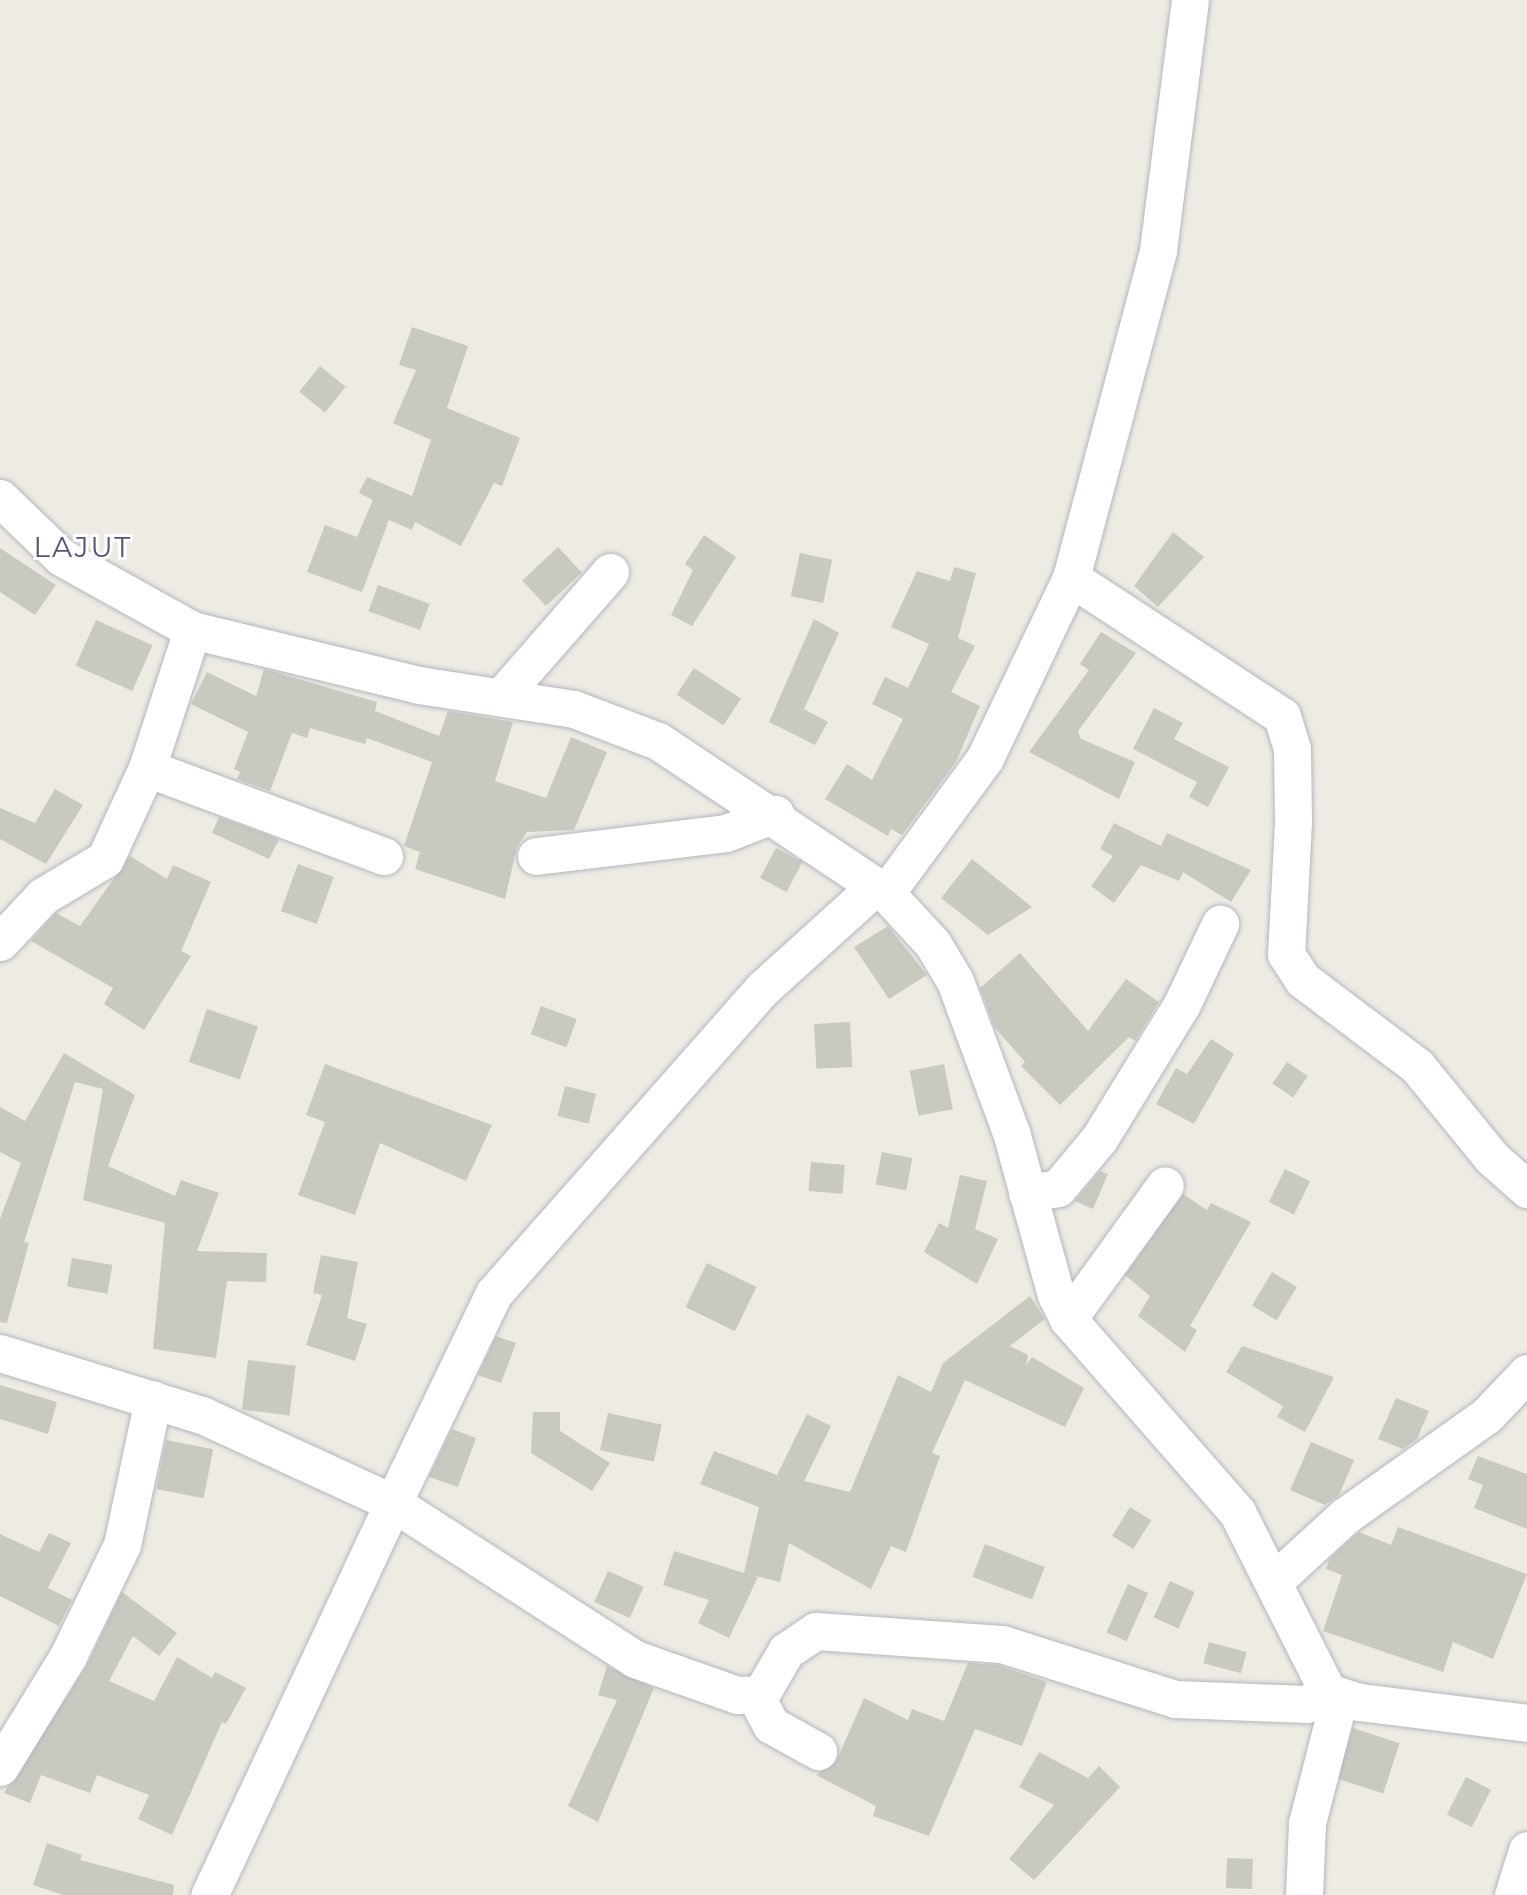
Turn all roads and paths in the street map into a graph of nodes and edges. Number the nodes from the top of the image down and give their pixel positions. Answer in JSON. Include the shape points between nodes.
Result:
{"nodes":[{"id":1,"x":1190,"y":0,"type":"edge"},
{"id":2,"x":0,"y":498,"type":"edge"},
{"id":3,"x":610,"y":572,"type":"dead end"},
{"id":4,"x":1071,"y":578,"type":"junction"},
{"id":5,"x":192,"y":630,"type":"junction"},
{"id":6,"x":501,"y":697,"type":"junction"},
{"id":7,"x":147,"y":768,"type":"junction"},
{"id":8,"x":775,"y":814,"type":"junction"},
{"id":9,"x":384,"y":856,"type":"dead end"},
{"id":10,"x":536,"y":856,"type":"dead end"},
{"id":11,"x":881,"y":889,"type":"junction"},
{"id":12,"x":1220,"y":924,"type":"dead end"},
{"id":13,"x":0,"y":942,"type":"edge"},
{"id":14,"x":1165,"y":1185,"type":"dead end"},
{"id":15,"x":1527,"y":1189,"type":"edge"},
{"id":16,"x":1027,"y":1194,"type":"junction"},
{"id":17,"x":1069,"y":1320,"type":"junction"},
{"id":18,"x":0,"y":1353,"type":"edge"},
{"id":19,"x":1527,"y":1373,"type":"edge"},
{"id":20,"x":153,"y":1399,"type":"junction"},
{"id":21,"x":393,"y":1503,"type":"junction"},
{"id":22,"x":1274,"y":1581,"type":"junction"},
{"id":23,"x":755,"y":1695,"type":"junction"},
{"id":24,"x":1334,"y":1695,"type":"junction"},
{"id":25,"x":1527,"y":1723,"type":"edge"},
{"id":26,"x":818,"y":1751,"type":"dead end"},
{"id":27,"x":0,"y":1767,"type":"edge"},
{"id":28,"x":1527,"y":1850,"type":"edge"},
{"id":29,"x":209,"y":1895,"type":"edge"},
{"id":30,"x":1304,"y":1895,"type":"edge"},
{"id":31,"x":1513,"y":1895,"type":"edge"}],
"edges":[{"from":1,"to":4,"type":"street","via":[[1158,250]]},
{"from":2,"to":5,"type":"street","via":[[61,557]]},
{"from":3,"to":6,"type":"street"},
{"from":4,"to":11,"type":"street","via":[[985,758]]},
{"from":4,"to":15,"type":"street","via":[[1283,716],[1292,749],[1293,822],[1286,954],[1303,980],[1417,1066],[1492,1157]]},
{"from":5,"to":6,"type":"street","via":[[295,658]]},
{"from":5,"to":7,"type":"street"},
{"from":6,"to":8,"type":"street","via":[[574,709],[658,741]]},
{"from":7,"to":9,"type":"street"},
{"from":7,"to":13,"type":"street","via":[[105,859],[43,896]]},
{"from":8,"to":10,"type":"street","via":[[726,833]]},
{"from":8,"to":11,"type":"street"},
{"from":11,"to":16,"type":"street","via":[[933,944],[955,981],[1011,1132]]},
{"from":11,"to":21,"type":"street","via":[[763,988],[494,1293]]},
{"from":12,"to":16,"type":"street","via":[[1182,1004],[1099,1139],[1058,1188]]},
{"from":14,"to":17,"type":"street"},
{"from":16,"to":17,"type":"street"},
{"from":17,"to":22,"type":"street","via":[[1237,1512]]},
{"from":18,"to":20,"type":"street"},
{"from":19,"to":22,"type":"street","via":[[1497,1407],[1345,1516]]},
{"from":20,"to":21,"type":"street","via":[[202,1415]]},
{"from":20,"to":27,"type":"street","via":[[122,1545],[68,1656]]},
{"from":21,"to":23,"type":"street","via":[[635,1659],[693,1683]]},
{"from":21,"to":29,"type":"street"},
{"from":22,"to":24,"type":"street"},
{"from":23,"to":24,"type":"street","via":[[795,1642],[816,1631],[1002,1644],[1175,1699],[1294,1704]]},
{"from":23,"to":26,"type":"street","via":[[771,1725]]},
{"from":24,"to":25,"type":"street"},
{"from":24,"to":30,"type":"street","via":[[1307,1824]]},
{"from":28,"to":31,"type":"street"}]}
